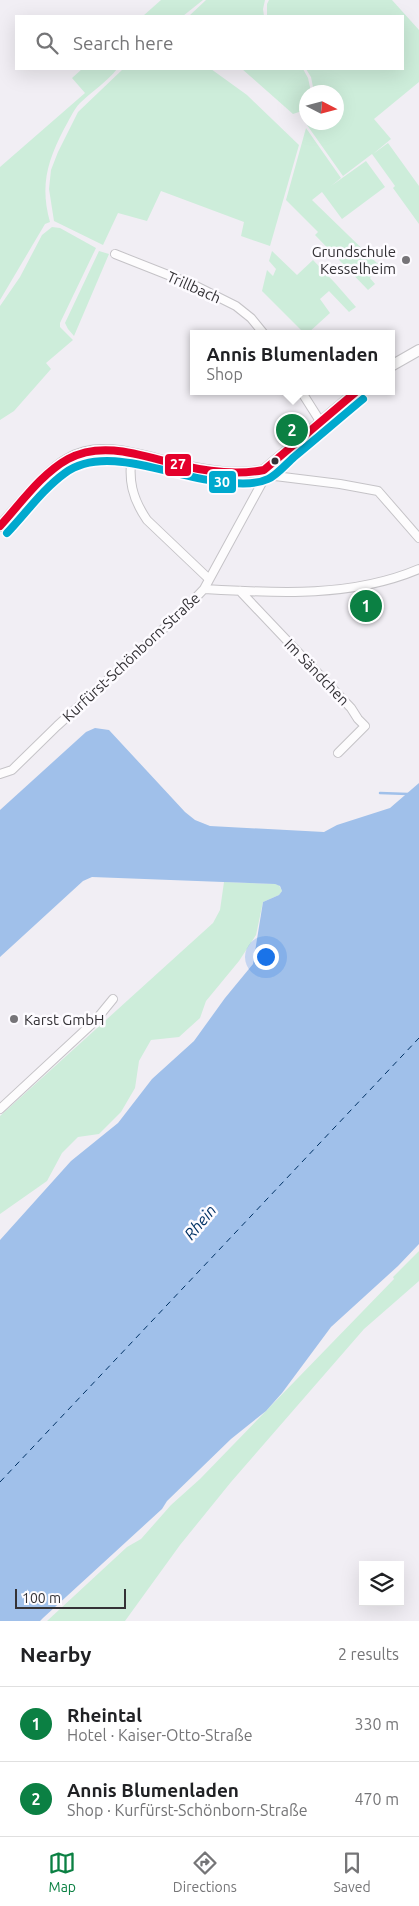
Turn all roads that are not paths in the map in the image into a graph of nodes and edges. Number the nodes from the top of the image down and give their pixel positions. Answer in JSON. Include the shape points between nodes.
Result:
{"nodes":[{"id":1,"x":115,"y":254,"type":"dead end"},
{"id":2,"x":261,"y":330,"type":"edge"},
{"id":3,"x":419,"y":350,"type":"edge"},
{"id":4,"x":395,"y":364,"type":"edge"},
{"id":5,"x":304,"y":395,"type":"edge"},
{"id":6,"x":352,"y":395,"type":"edge"},
{"id":7,"x":320,"y":421,"type":"junction"},
{"id":8,"x":132,"y":454,"type":"junction"},
{"id":9,"x":264,"y":470,"type":"junction"},
{"id":10,"x":0,"y":526,"type":"edge"},
{"id":11,"x":419,"y":538,"type":"edge"},
{"id":12,"x":419,"y":569,"type":"edge"},
{"id":13,"x":209,"y":579,"type":"junction"},
{"id":14,"x":204,"y":589,"type":"junction"},
{"id":15,"x":240,"y":591,"type":"junction"},
{"id":16,"x":338,"y":753,"type":"dead end"},
{"id":17,"x":0,"y":774,"type":"edge"},
{"id":18,"x":113,"y":999,"type":"dead end"},
{"id":19,"x":0,"y":1108,"type":"edge"}],
"edges":[{"from":1,"to":2,"type":"street","name":"Trillbach","via":[[196,286],[236,306]]},
{"from":3,"to":4,"type":"street"},
{"from":5,"to":7,"type":"street"},
{"from":6,"to":7,"type":"street"},
{"from":7,"to":9,"type":"street"},
{"from":8,"to":9,"type":"street","via":[[213,470],[246,473]]},
{"from":8,"to":10,"type":"street","via":[[96,450],[68,458]]},
{"from":8,"to":13,"type":"street","via":[[130,483],[139,509]]},
{"from":9,"to":11,"type":"street","via":[[275,476],[378,490]]},
{"from":9,"to":13,"type":"street","name":"Kurfürst-Schönborn-Straße","via":[[264,479]]},
{"from":12,"to":15,"type":"street","via":[[343,589]]},
{"from":13,"to":14,"type":"street","name":"Kurfürst-Schönborn-Straße"},
{"from":14,"to":15,"type":"street"},
{"from":14,"to":17,"type":"street","name":"Kurfürst-Schönborn-Straße","via":[[12,770]]},
{"from":15,"to":16,"type":"street","name":"Im Sändchen","via":[[365,726]]},
{"from":18,"to":19,"type":"street","via":[[96,1021]]}]}
